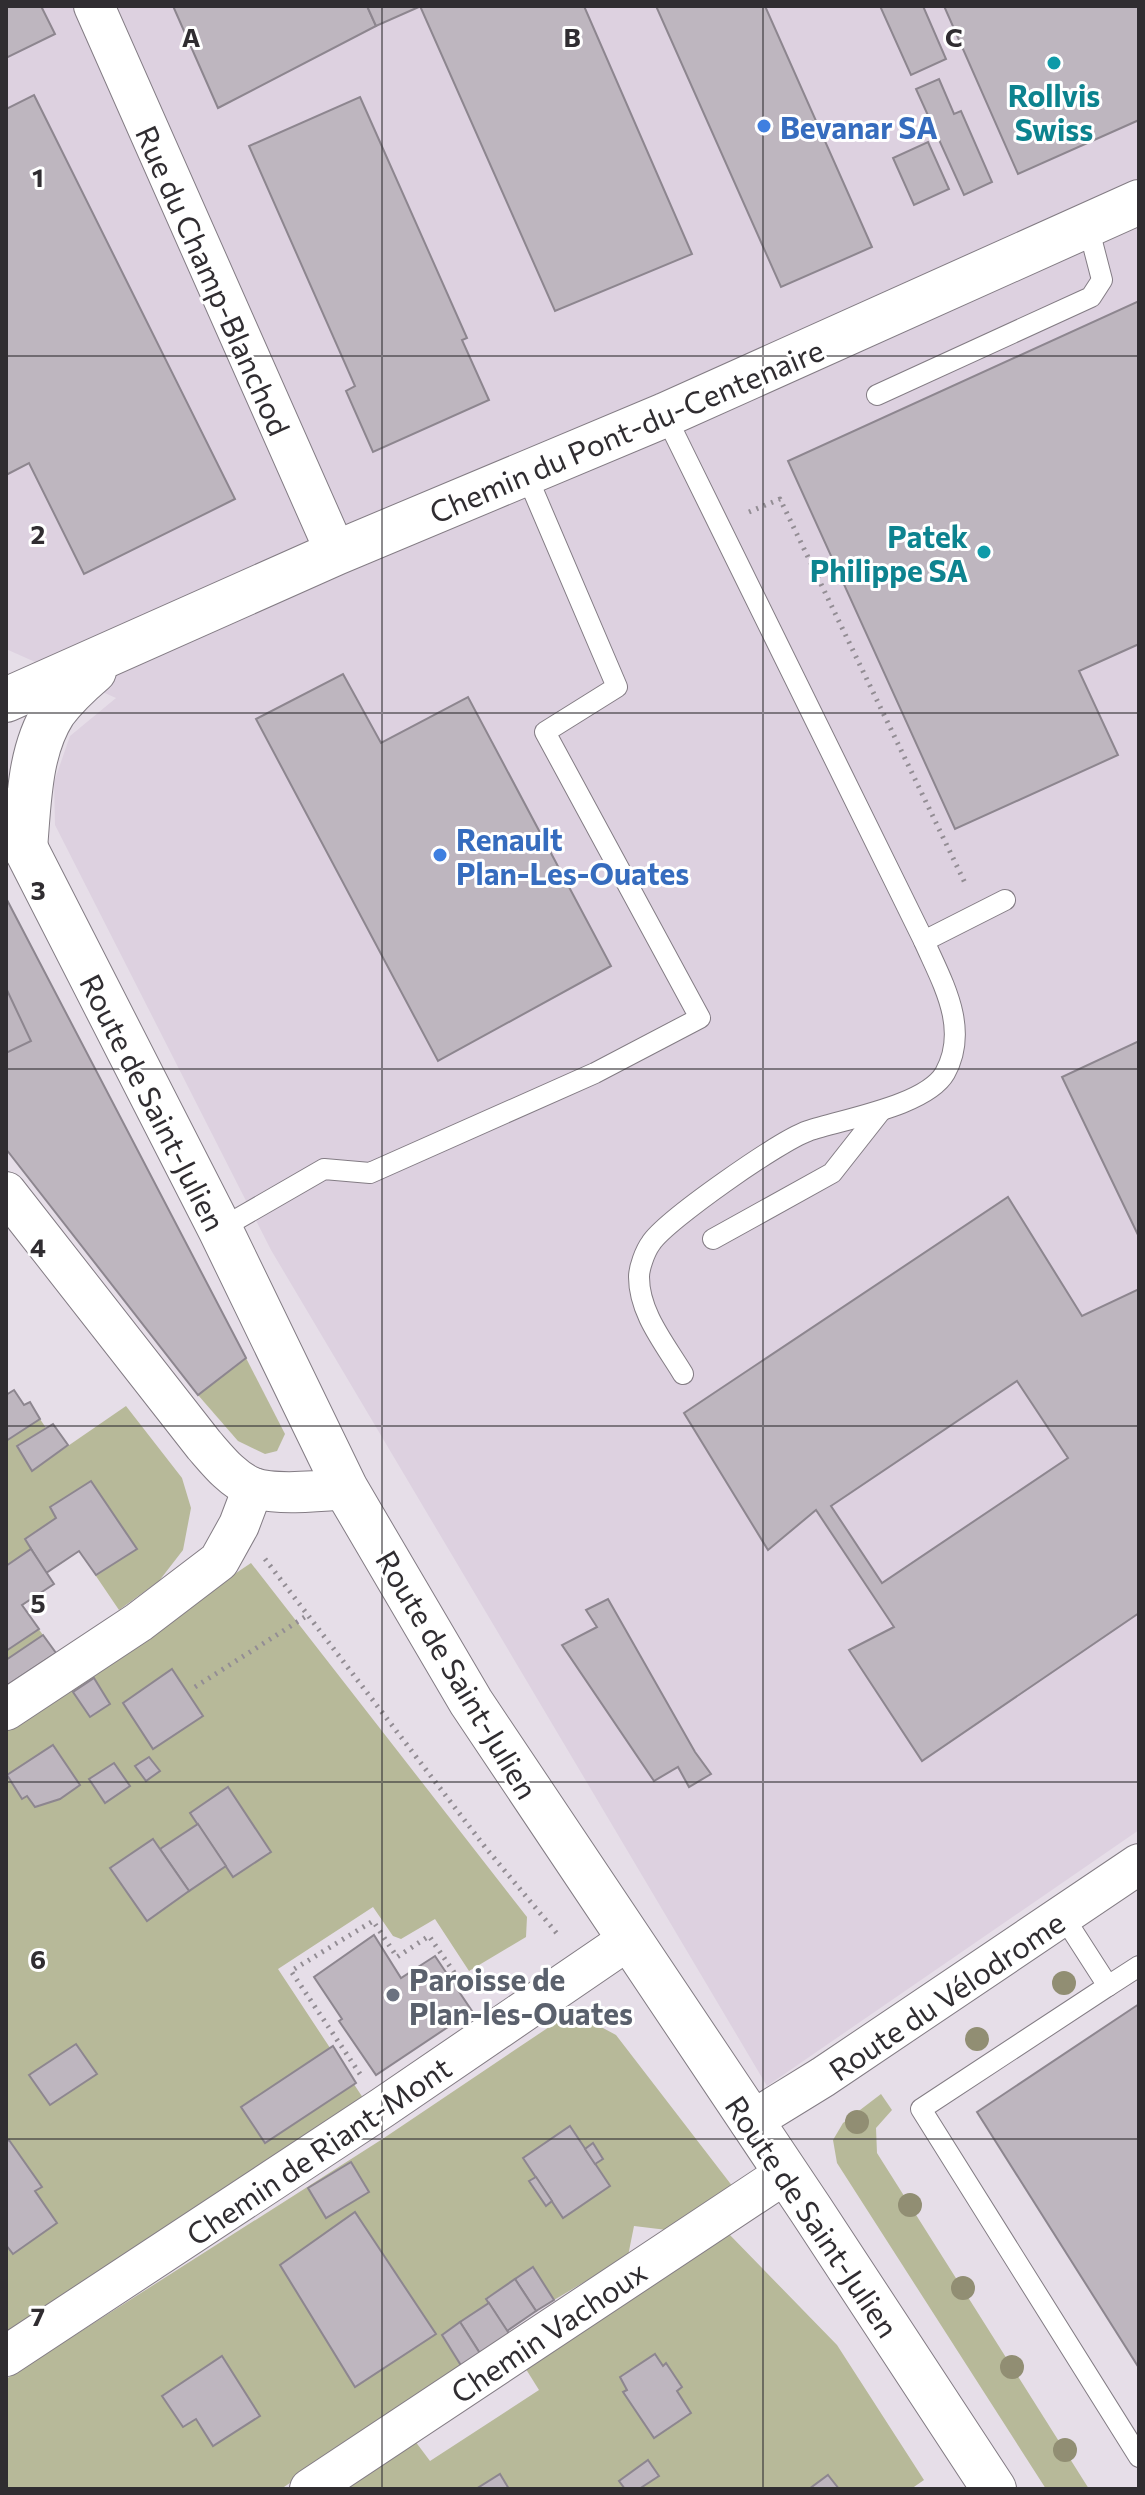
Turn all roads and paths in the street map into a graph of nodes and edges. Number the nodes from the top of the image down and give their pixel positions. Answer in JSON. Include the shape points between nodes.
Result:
{"nodes":[{"id":1,"x":94,"y":6,"type":"edge"},
{"id":2,"x":1139,"y":202,"type":"edge"},
{"id":3,"x":1088,"y":226,"type":"junction"},
{"id":4,"x":877,"y":395,"type":"dead end"},
{"id":5,"x":665,"y":415,"type":"junction"},
{"id":6,"x":526,"y":474,"type":"junction"},
{"id":7,"x":719,"y":526,"type":"junction"},
{"id":8,"x":336,"y":553,"type":"junction"},
{"id":9,"x":111,"y":654,"type":"junction"},
{"id":10,"x":6,"y":700,"type":"edge"},
{"id":11,"x":16,"y":829,"type":"edge"},
{"id":12,"x":1005,"y":900,"type":"dead end"},
{"id":13,"x":980,"y":913,"type":"junction"},
{"id":14,"x":924,"y":941,"type":"junction"},
{"id":15,"x":880,"y":1112,"type":"junction"},
{"id":16,"x":6,"y":1192,"type":"edge"},
{"id":17,"x":220,"y":1229,"type":"junction"},
{"id":18,"x":713,"y":1239,"type":"dead end"},
{"id":19,"x":683,"y":1374,"type":"dead end"},
{"id":20,"x":253,"y":1488,"type":"junction"},
{"id":21,"x":346,"y":1489,"type":"junction"},
{"id":22,"x":239,"y":1525,"type":"junction"},
{"id":23,"x":308,"y":1615,"type":"junction"},
{"id":24,"x":195,"y":1687,"type":"dead end"},
{"id":25,"x":6,"y":1710,"type":"edge"},
{"id":26,"x":1139,"y":1864,"type":"edge"},
{"id":27,"x":1063,"y":1916,"type":"junction"},
{"id":28,"x":628,"y":1940,"type":"junction"},
{"id":29,"x":1139,"y":1966,"type":"edge"},
{"id":30,"x":586,"y":1969,"type":"junction"},
{"id":31,"x":486,"y":1977,"type":"dead end"},
{"id":32,"x":1108,"y":1986,"type":"junction"},
{"id":33,"x":466,"y":1990,"type":"junction"},
{"id":34,"x":471,"y":1997,"type":"dead end"},
{"id":35,"x":382,"y":2108,"type":"junction"},
{"id":36,"x":750,"y":2122,"type":"junction"},
{"id":37,"x":786,"y":2173,"type":"junction"},
{"id":38,"x":6,"y":2356,"type":"edge"},
{"id":39,"x":1139,"y":2457,"type":"edge"},
{"id":40,"x":310,"y":2489,"type":"edge"},
{"id":41,"x":994,"y":2489,"type":"edge"}],
"edges":[{"from":1,"to":8,"type":"street","name":"Rue du Champ-Blanchod"},
{"from":2,"to":3,"type":"main road","name":"Chemin du Pont-du-Centenaire"},
{"from":3,"to":4,"type":"lane","via":[[1102,280],[1091,297]]},
{"from":3,"to":5,"type":"main road","name":"Chemin du Pont-du-Centenaire"},
{"from":5,"to":6,"type":"main road","name":"Chemin du Pont-du-Centenaire"},
{"from":5,"to":7,"type":"lane"},
{"from":6,"to":8,"type":"main road","name":"Chemin du Pont-du-Centenaire"},
{"from":6,"to":17,"type":"lane","via":[[617,687],[545,732],[700,1018],[595,1073],[370,1173],[324,1169]]},
{"from":7,"to":13,"type":"path","via":[[780,499]]},
{"from":7,"to":14,"type":"lane"},
{"from":8,"to":9,"type":"main road","name":"Chemin du Pont-du-Centenaire"},
{"from":9,"to":10,"type":"main road","name":"Chemin du Pont-du-Centenaire"},
{"from":9,"to":11,"type":"main road","name":"Chemin du Pont-du-Centenaire","via":[[54,712],[38,748]]},
{"from":11,"to":17,"type":"main road","name":"Route de Saint-Julien"},
{"from":12,"to":13,"type":"lane"},
{"from":13,"to":14,"type":"lane"},
{"from":14,"to":15,"type":"lane","via":[[953,1008],[954,1052],[944,1075]]},
{"from":15,"to":18,"type":"lane","via":[[832,1173]]},
{"from":15,"to":19,"type":"lane","via":[[806,1131],[780,1144],[676,1218],[651,1243],[638,1273],[641,1303]]},
{"from":16,"to":20,"type":"street","via":[[204,1445],[228,1472]]},
{"from":17,"to":21,"type":"main road","name":"Route de Saint-Julien"},
{"from":20,"to":21,"type":"street","via":[[309,1493]]},
{"from":20,"to":22,"type":"street"},
{"from":21,"to":28,"type":"main road","name":"Route de Saint-Julien","via":[[471,1702]]},
{"from":22,"to":23,"type":"path"},
{"from":22,"to":25,"type":"street","via":[[219,1561],[139,1622]]},
{"from":23,"to":24,"type":"path"},
{"from":23,"to":30,"type":"path","via":[[485,1847]]},
{"from":26,"to":27,"type":"street","name":"Route du Vélodrome"},
{"from":27,"to":32,"type":"lane"},
{"from":27,"to":36,"type":"street","name":"Route du Vélodrome"},
{"from":28,"to":30,"type":"street","name":"Chemin de Riant-Mont"},
{"from":28,"to":36,"type":"main road","name":"Route de Saint-Julien"},
{"from":29,"to":32,"type":"lane"},
{"from":30,"to":35,"type":"street","name":"Chemin de Riant-Mont"},
{"from":31,"to":33,"type":"path"},
{"from":32,"to":39,"type":"lane","via":[[921,2109]]},
{"from":33,"to":34,"type":"path"},
{"from":33,"to":35,"type":"path","via":[[429,1936],[397,1957],[373,1921],[291,1971]]},
{"from":35,"to":38,"type":"street","name":"Chemin de Riant-Mont"},
{"from":36,"to":37,"type":"main road","name":"Route de Saint-Julien"},
{"from":37,"to":40,"type":"street","name":"Chemin Vachoux"},
{"from":37,"to":41,"type":"main road","name":"Route de Saint-Julien"}]}
